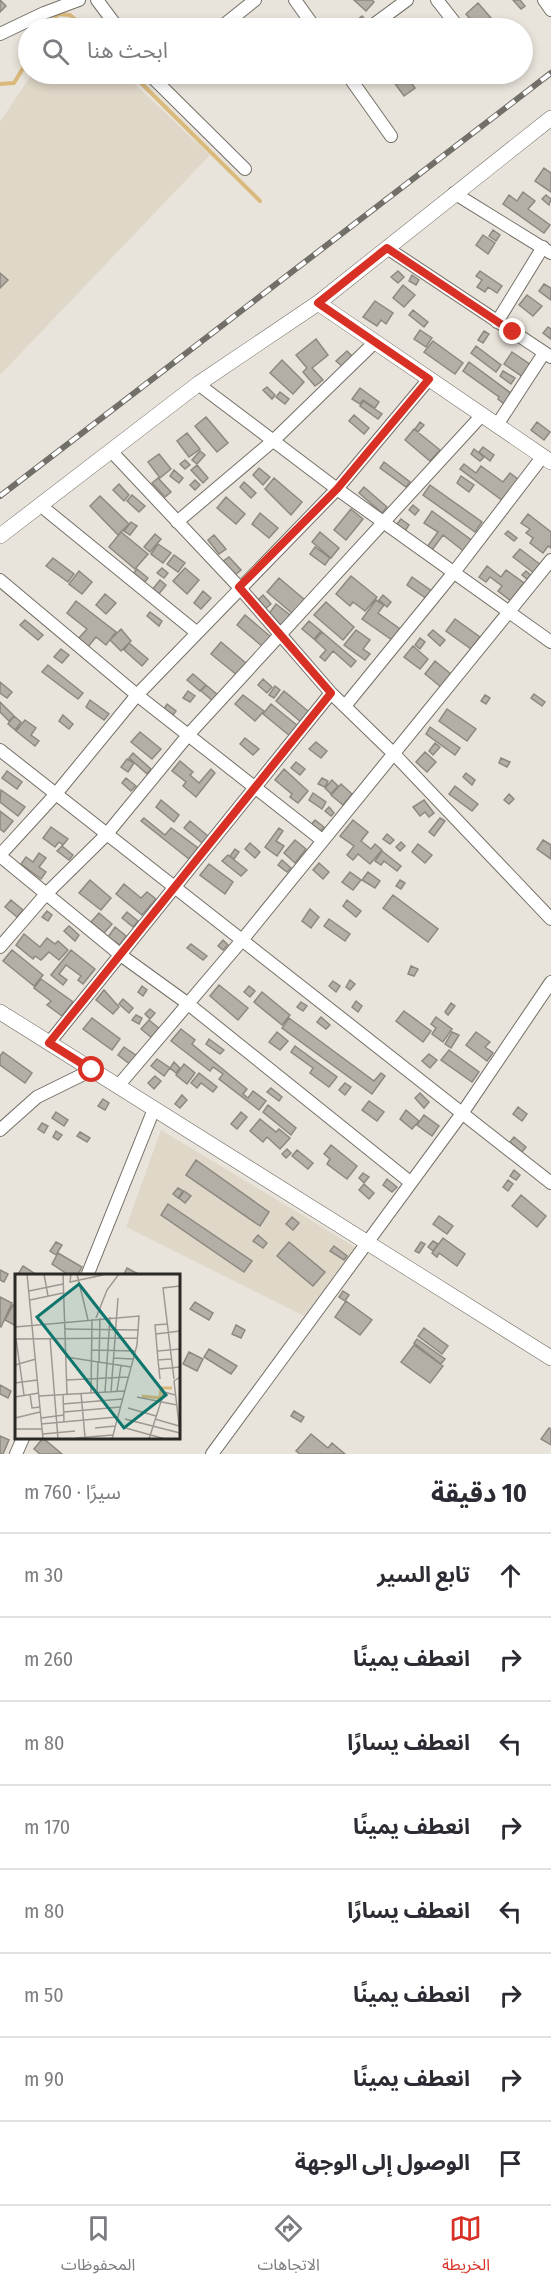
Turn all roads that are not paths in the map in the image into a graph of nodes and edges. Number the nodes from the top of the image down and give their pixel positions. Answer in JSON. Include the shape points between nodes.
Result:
{"nodes":[{"id":1,"x":79,"y":0,"type":"edge"},
{"id":2,"x":97,"y":0,"type":"edge"},
{"id":3,"x":255,"y":0,"type":"edge"},
{"id":4,"x":295,"y":0,"type":"edge"},
{"id":5,"x":407,"y":0,"type":"edge"},
{"id":6,"x":437,"y":0,"type":"edge"},
{"id":7,"x":544,"y":0,"type":"edge"},
{"id":8,"x":551,"y":10,"type":"edge"},
{"id":9,"x":34,"y":18,"type":"edge"},
{"id":10,"x":110,"y":18,"type":"edge"},
{"id":11,"x":232,"y":18,"type":"edge"},
{"id":12,"x":308,"y":18,"type":"edge"},
{"id":13,"x":383,"y":18,"type":"edge"},
{"id":14,"x":451,"y":18,"type":"edge"},
{"id":15,"x":18,"y":25,"type":"edge"},
{"id":16,"x":0,"y":34,"type":"edge"},
{"id":17,"x":158,"y":84,"type":"edge"},
{"id":18,"x":353,"y":84,"type":"edge"},
{"id":19,"x":547,"y":126,"type":"edge"},
{"id":20,"x":391,"y":136,"type":"dead end"},
{"id":21,"x":244,"y":169,"type":"dead end"},
{"id":22,"x":454,"y":194,"type":"junction"},
{"id":23,"x":387,"y":248,"type":"junction"},
{"id":24,"x":547,"y":250,"type":"edge"},
{"id":25,"x":318,"y":303,"type":"junction"},
{"id":26,"x":497,"y":321,"type":"junction"},
{"id":27,"x":375,"y":342,"type":"junction"},
{"id":28,"x":548,"y":355,"type":"edge"},
{"id":29,"x":429,"y":379,"type":"junction"},
{"id":30,"x":198,"y":384,"type":"junction"},
{"id":31,"x":482,"y":414,"type":"junction"},
{"id":32,"x":497,"y":425,"type":"junction"},
{"id":33,"x":273,"y":440,"type":"junction"},
{"id":34,"x":111,"y":451,"type":"junction"},
{"id":35,"x":547,"y":459,"type":"edge"},
{"id":36,"x":337,"y":489,"type":"junction"},
{"id":37,"x":40,"y":505,"type":"junction"},
{"id":38,"x":383,"y":521,"type":"junction"},
{"id":39,"x":177,"y":522,"type":"junction"},
{"id":40,"x":0,"y":536,"type":"edge"},
{"id":41,"x":551,"y":560,"type":"edge"},
{"id":42,"x":455,"y":571,"type":"junction"},
{"id":43,"x":0,"y":580,"type":"edge"},
{"id":44,"x":239,"y":587,"type":"junction"},
{"id":45,"x":510,"y":612,"type":"junction"},
{"id":46,"x":196,"y":632,"type":"junction"},
{"id":47,"x":280,"y":635,"type":"junction"},
{"id":48,"x":551,"y":642,"type":"edge"},
{"id":49,"x":331,"y":693,"type":"junction"},
{"id":50,"x":137,"y":695,"type":"junction"},
{"id":51,"x":345,"y":706,"type":"junction"},
{"id":52,"x":189,"y":734,"type":"junction"},
{"id":53,"x":0,"y":750,"type":"edge"},
{"id":54,"x":394,"y":754,"type":"junction"},
{"id":55,"x":253,"y":787,"type":"junction"},
{"id":56,"x":55,"y":795,"type":"junction"},
{"id":57,"x":106,"y":835,"type":"junction"},
{"id":58,"x":322,"y":840,"type":"junction"},
{"id":59,"x":0,"y":856,"type":"edge"},
{"id":60,"x":173,"y":888,"type":"junction"},
{"id":61,"x":46,"y":894,"type":"junction"},
{"id":62,"x":551,"y":919,"type":"edge"},
{"id":63,"x":243,"y":939,"type":"junction"},
{"id":64,"x":0,"y":947,"type":"edge"},
{"id":65,"x":122,"y":956,"type":"junction"},
{"id":66,"x":551,"y":982,"type":"edge"},
{"id":67,"x":187,"y":1003,"type":"junction"},
{"id":68,"x":0,"y":1012,"type":"edge"},
{"id":69,"x":49,"y":1043,"type":"junction"},
{"id":70,"x":92,"y":1070,"type":"junction"},
{"id":71,"x":118,"y":1086,"type":"junction"},
{"id":72,"x":154,"y":1109,"type":"junction"},
{"id":73,"x":463,"y":1112,"type":"junction"},
{"id":74,"x":0,"y":1130,"type":"edge"},
{"id":75,"x":410,"y":1182,"type":"junction"},
{"id":76,"x":551,"y":1183,"type":"edge"},
{"id":77,"x":368,"y":1243,"type":"junction"},
{"id":78,"x":87,"y":1274,"type":"edge"},
{"id":79,"x":551,"y":1358,"type":"edge"},
{"id":80,"x":21,"y":1439,"type":"edge"},
{"id":81,"x":16,"y":1454,"type":"edge"},
{"id":82,"x":212,"y":1454,"type":"edge"}],
"edges":[{"from":1,"to":9,"type":"street"},
{"from":2,"to":10,"type":"street"},
{"from":3,"to":11,"type":"street"},
{"from":4,"to":12,"type":"street"},
{"from":5,"to":13,"type":"street"},
{"from":6,"to":14,"type":"street"},
{"from":7,"to":8,"type":"street"},
{"from":15,"to":16,"type":"street"},
{"from":17,"to":21,"type":"street"},
{"from":18,"to":20,"type":"street"},
{"from":19,"to":22,"type":"street"},
{"from":22,"to":23,"type":"street"},
{"from":22,"to":24,"type":"street"},
{"from":23,"to":25,"type":"street"},
{"from":23,"to":26,"type":"street"},
{"from":24,"to":26,"type":"street"},
{"from":25,"to":27,"type":"street"},
{"from":25,"to":30,"type":"street"},
{"from":26,"to":28,"type":"street"},
{"from":27,"to":29,"type":"street"},
{"from":27,"to":33,"type":"street"},
{"from":28,"to":32,"type":"street"},
{"from":29,"to":31,"type":"street"},
{"from":29,"to":36,"type":"street"},
{"from":30,"to":33,"type":"street"},
{"from":30,"to":34,"type":"street"},
{"from":31,"to":32,"type":"street"},
{"from":31,"to":38,"type":"street"},
{"from":32,"to":35,"type":"street"},
{"from":33,"to":36,"type":"street"},
{"from":33,"to":39,"type":"street"},
{"from":34,"to":37,"type":"street"},
{"from":34,"to":39,"type":"street"},
{"from":35,"to":42,"type":"street"},
{"from":36,"to":38,"type":"street"},
{"from":36,"to":44,"type":"street"},
{"from":37,"to":40,"type":"street"},
{"from":37,"to":46,"type":"street"},
{"from":38,"to":42,"type":"street"},
{"from":38,"to":47,"type":"street"},
{"from":39,"to":44,"type":"street"},
{"from":41,"to":45,"type":"street"},
{"from":42,"to":45,"type":"street"},
{"from":42,"to":51,"type":"street"},
{"from":43,"to":50,"type":"street"},
{"from":44,"to":46,"type":"street"},
{"from":44,"to":47,"type":"street"},
{"from":45,"to":48,"type":"street"},
{"from":45,"to":54,"type":"street"},
{"from":46,"to":50,"type":"street"},
{"from":47,"to":49,"type":"street"},
{"from":47,"to":52,"type":"street"},
{"from":49,"to":51,"type":"street"},
{"from":49,"to":55,"type":"street"},
{"from":50,"to":52,"type":"street"},
{"from":50,"to":56,"type":"street"},
{"from":51,"to":54,"type":"street"},
{"from":52,"to":55,"type":"street"},
{"from":52,"to":57,"type":"street"},
{"from":53,"to":56,"type":"street"},
{"from":54,"to":58,"type":"street"},
{"from":54,"to":62,"type":"street"},
{"from":55,"to":58,"type":"street"},
{"from":55,"to":60,"type":"street"},
{"from":56,"to":57,"type":"street"},
{"from":56,"to":59,"type":"street"},
{"from":57,"to":60,"type":"street"},
{"from":57,"to":61,"type":"street"},
{"from":58,"to":63,"type":"street"},
{"from":59,"to":61,"type":"street"},
{"from":60,"to":63,"type":"street"},
{"from":60,"to":65,"type":"street"},
{"from":61,"to":64,"type":"street"},
{"from":61,"to":65,"type":"street"},
{"from":63,"to":67,"type":"street"},
{"from":63,"to":73,"type":"street"},
{"from":65,"to":67,"type":"street"},
{"from":65,"to":69,"type":"street"},
{"from":66,"to":73,"type":"street"},
{"from":67,"to":71,"type":"street"},
{"from":67,"to":75,"type":"street"},
{"from":68,"to":69,"type":"street"},
{"from":69,"to":70,"type":"street"},
{"from":70,"to":71,"type":"street"},
{"from":70,"to":74,"type":"street","via":[[37,1097]]},
{"from":71,"to":72,"type":"street"},
{"from":72,"to":77,"type":"street"},
{"from":72,"to":78,"type":"street"},
{"from":73,"to":75,"type":"street"},
{"from":73,"to":76,"type":"street"},
{"from":75,"to":77,"type":"street"},
{"from":77,"to":79,"type":"street"},
{"from":77,"to":82,"type":"street"},
{"from":80,"to":81,"type":"street"}]}
